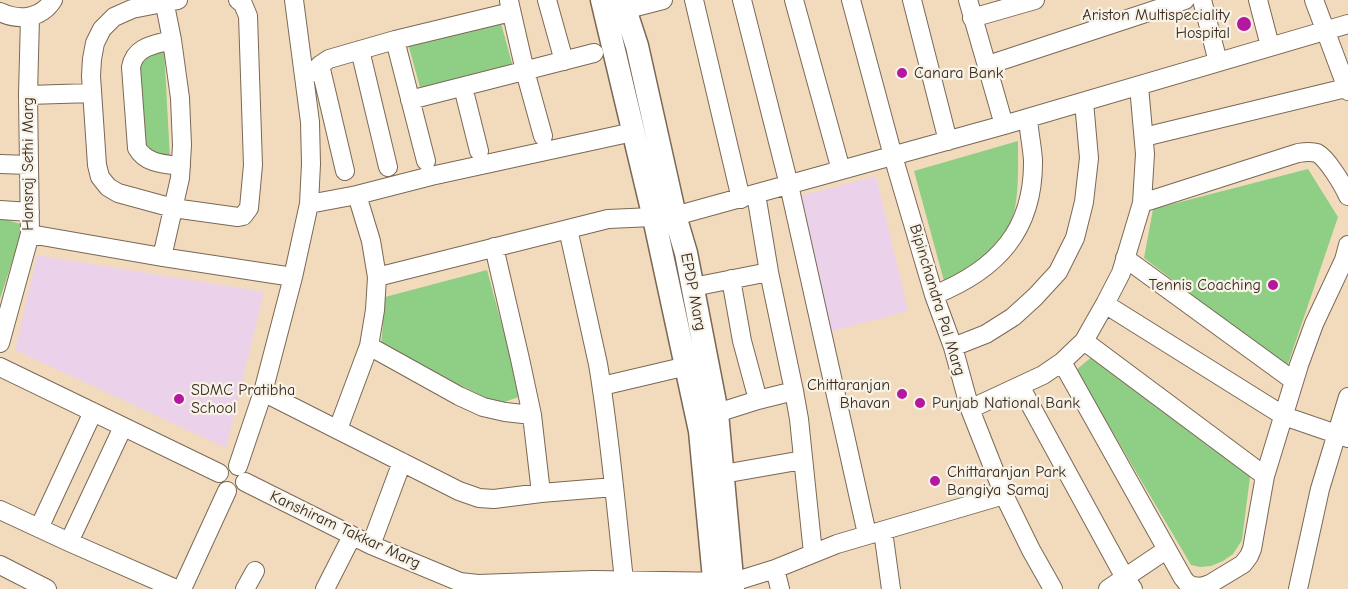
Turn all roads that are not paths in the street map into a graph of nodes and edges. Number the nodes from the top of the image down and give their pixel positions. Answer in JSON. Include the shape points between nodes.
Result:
{"nodes":[{"id":1,"x":53,"y":0,"type":"edge"},
{"id":2,"x":238,"y":0,"type":"edge"},
{"id":3,"x":294,"y":0,"type":"edge"},
{"id":4,"x":547,"y":0,"type":"edge"},
{"id":5,"x":602,"y":0,"type":"edge"},
{"id":6,"x":663,"y":0,"type":"edge"},
{"id":7,"x":694,"y":0,"type":"edge"},
{"id":8,"x":742,"y":0,"type":"edge"},
{"id":9,"x":794,"y":0,"type":"edge"},
{"id":10,"x":851,"y":0,"type":"edge"},
{"id":11,"x":912,"y":0,"type":"edge"},
{"id":12,"x":968,"y":0,"type":"edge"},
{"id":13,"x":1035,"y":0,"type":"edge"},
{"id":14,"x":1185,"y":0,"type":"edge"},
{"id":15,"x":1202,"y":0,"type":"edge"},
{"id":16,"x":1258,"y":0,"type":"edge"},
{"id":17,"x":1314,"y":0,"type":"edge"},
{"id":18,"x":168,"y":1,"type":"edge"},
{"id":19,"x":623,"y":5,"type":"edge"},
{"id":20,"x":510,"y":6,"type":"edge"},
{"id":21,"x":0,"y":12,"type":"edge"},
{"id":22,"x":30,"y":17,"type":"junction"},
{"id":23,"x":972,"y":18,"type":"junction"},
{"id":24,"x":1348,"y":24,"type":"edge"},
{"id":25,"x":1326,"y":30,"type":"junction"},
{"id":26,"x":172,"y":40,"type":"junction"},
{"id":27,"x":395,"y":40,"type":"junction"},
{"id":28,"x":1270,"y":46,"type":"junction"},
{"id":29,"x":360,"y":50,"type":"junction"},
{"id":30,"x":594,"y":53,"type":"dead end"},
{"id":31,"x":564,"y":61,"type":"junction"},
{"id":32,"x":1218,"y":62,"type":"junction"},
{"id":33,"x":320,"y":65,"type":"junction"},
{"id":34,"x":988,"y":65,"type":"junction"},
{"id":35,"x":525,"y":71,"type":"junction"},
{"id":36,"x":304,"y":81,"type":"junction"},
{"id":37,"x":1138,"y":86,"type":"junction"},
{"id":38,"x":463,"y":87,"type":"junction"},
{"id":39,"x":1347,"y":90,"type":"edge"},
{"id":40,"x":92,"y":93,"type":"junction"},
{"id":41,"x":28,"y":94,"type":"junction"},
{"id":42,"x":410,"y":100,"type":"junction"},
{"id":43,"x":1084,"y":102,"type":"junction"},
{"id":44,"x":1028,"y":119,"type":"junction"},
{"id":45,"x":1004,"y":125,"type":"junction"},
{"id":46,"x":633,"y":132,"type":"junction"},
{"id":47,"x":543,"y":136,"type":"dead end"},
{"id":48,"x":1144,"y":137,"type":"junction"},
{"id":49,"x":948,"y":141,"type":"junction"},
{"id":50,"x":479,"y":151,"type":"dead end"},
{"id":51,"x":893,"y":156,"type":"junction"},
{"id":52,"x":426,"y":161,"type":"dead end"},
{"id":53,"x":0,"y":164,"type":"edge"},
{"id":54,"x":29,"y":165,"type":"junction"},
{"id":55,"x":182,"y":166,"type":"junction"},
{"id":56,"x":388,"y":167,"type":"dead end"},
{"id":57,"x":841,"y":170,"type":"junction"},
{"id":58,"x":345,"y":171,"type":"dead end"},
{"id":59,"x":789,"y":185,"type":"junction"},
{"id":60,"x":357,"y":195,"type":"junction"},
{"id":61,"x":1348,"y":196,"type":"edge"},
{"id":62,"x":749,"y":197,"type":"junction"},
{"id":63,"x":1142,"y":203,"type":"junction"},
{"id":64,"x":309,"y":204,"type":"junction"},
{"id":65,"x":173,"y":208,"type":"junction"},
{"id":66,"x":0,"y":210,"type":"edge"},
{"id":67,"x":30,"y":213,"type":"junction"},
{"id":68,"x":664,"y":217,"type":"junction"},
{"id":69,"x":568,"y":229,"type":"junction"},
{"id":70,"x":30,"y":234,"type":"junction"},
{"id":71,"x":1348,"y":245,"type":"edge"},
{"id":72,"x":494,"y":247,"type":"junction"},
{"id":73,"x":162,"y":257,"type":"junction"},
{"id":74,"x":1125,"y":258,"type":"junction"},
{"id":75,"x":769,"y":272,"type":"junction"},
{"id":76,"x":293,"y":277,"type":"junction"},
{"id":77,"x":377,"y":277,"type":"junction"},
{"id":78,"x":731,"y":279,"type":"junction"},
{"id":79,"x":693,"y":286,"type":"junction"},
{"id":80,"x":934,"y":295,"type":"junction"},
{"id":81,"x":1106,"y":304,"type":"junction"},
{"id":82,"x":1084,"y":341,"type":"junction"},
{"id":83,"x":0,"y":344,"type":"edge"},
{"id":84,"x":369,"y":346,"type":"junction"},
{"id":85,"x":953,"y":347,"type":"junction"},
{"id":86,"x":1062,"y":362,"type":"junction"},
{"id":87,"x":687,"y":366,"type":"junction"},
{"id":88,"x":0,"y":367,"type":"edge"},
{"id":89,"x":1294,"y":381,"type":"junction"},
{"id":90,"x":602,"y":386,"type":"junction"},
{"id":91,"x":1020,"y":386,"type":"junction"},
{"id":92,"x":263,"y":392,"type":"junction"},
{"id":93,"x":794,"y":392,"type":"junction"},
{"id":94,"x":1348,"y":397,"type":"edge"},
{"id":95,"x":758,"y":400,"type":"junction"},
{"id":96,"x":970,"y":409,"type":"junction"},
{"id":97,"x":93,"y":412,"type":"junction"},
{"id":98,"x":717,"y":413,"type":"junction"},
{"id":99,"x":532,"y":415,"type":"junction"},
{"id":100,"x":1284,"y":416,"type":"junction"},
{"id":101,"x":123,"y":427,"type":"junction"},
{"id":102,"x":339,"y":429,"type":"junction"},
{"id":103,"x":1342,"y":437,"type":"edge"},
{"id":104,"x":803,"y":459,"type":"junction"},
{"id":105,"x":402,"y":462,"type":"junction"},
{"id":106,"x":219,"y":473,"type":"junction"},
{"id":107,"x":241,"y":474,"type":"junction"},
{"id":108,"x":723,"y":474,"type":"junction"},
{"id":109,"x":1265,"y":476,"type":"junction"},
{"id":110,"x":614,"y":487,"type":"junction"},
{"id":111,"x":227,"y":491,"type":"junction"},
{"id":112,"x":541,"y":493,"type":"junction"},
{"id":113,"x":1004,"y":495,"type":"junction"},
{"id":114,"x":0,"y":510,"type":"edge"},
{"id":115,"x":39,"y":528,"type":"junction"},
{"id":116,"x":875,"y":533,"type":"junction"},
{"id":117,"x":352,"y":536,"type":"junction"},
{"id":118,"x":69,"y":542,"type":"junction"},
{"id":119,"x":371,"y":545,"type":"junction"},
{"id":120,"x":1166,"y":550,"type":"junction"},
{"id":121,"x":813,"y":552,"type":"junction"},
{"id":122,"x":0,"y":565,"type":"edge"},
{"id":123,"x":775,"y":569,"type":"junction"},
{"id":124,"x":255,"y":571,"type":"dead end"},
{"id":125,"x":624,"y":580,"type":"junction"},
{"id":126,"x":1129,"y":584,"type":"edge"},
{"id":127,"x":590,"y":585,"type":"edge"},
{"id":128,"x":718,"y":585,"type":"edge"},
{"id":129,"x":465,"y":586,"type":"edge"},
{"id":130,"x":47,"y":589,"type":"edge"},
{"id":131,"x":176,"y":589,"type":"edge"},
{"id":132,"x":182,"y":589,"type":"edge"},
{"id":133,"x":245,"y":589,"type":"edge"},
{"id":134,"x":325,"y":589,"type":"edge"},
{"id":135,"x":780,"y":589,"type":"edge"},
{"id":136,"x":891,"y":589,"type":"edge"},
{"id":137,"x":1053,"y":589,"type":"edge"},
{"id":138,"x":1108,"y":589,"type":"edge"},
{"id":139,"x":1298,"y":589,"type":"edge"}],
"edges":[{"from":1,"to":22,"type":"street"},
{"from":2,"to":65,"type":"street","via":[[248,16],[253,165],[249,208],[238,217]]},
{"from":3,"to":36,"type":"street"},
{"from":4,"to":31,"type":"street"},
{"from":5,"to":46,"type":"main road","name":"EPDP Marg"},
{"from":6,"to":19,"type":"street"},
{"from":7,"to":62,"type":"street"},
{"from":8,"to":59,"type":"street"},
{"from":9,"to":57,"type":"street"},
{"from":10,"to":51,"type":"street","name":"Bipinchandra Pal Marg"},
{"from":11,"to":49,"type":"street"},
{"from":12,"to":23,"type":"street"},
{"from":13,"to":23,"type":"street"},
{"from":14,"to":34,"type":"street"},
{"from":15,"to":32,"type":"street"},
{"from":16,"to":28,"type":"street"},
{"from":17,"to":25,"type":"street"},
{"from":18,"to":26,"type":"street"},
{"from":18,"to":40,"type":"street","via":[[114,16],[102,29],[92,59]]},
{"from":19,"to":68,"type":"main road","name":"EPDP Marg","via":[[637,46]]},
{"from":20,"to":27,"type":"street"},
{"from":20,"to":35,"type":"street"},
{"from":21,"to":22,"type":"street"},
{"from":22,"to":41,"type":"street","name":"Hansraj Sethi Marg"},
{"from":23,"to":34,"type":"street"},
{"from":24,"to":25,"type":"street"},
{"from":25,"to":28,"type":"street"},
{"from":25,"to":39,"type":"street"},
{"from":26,"to":55,"type":"street","via":[[180,98]]},
{"from":26,"to":55,"type":"street","via":[[144,48],[133,59],[137,148],[154,162]]},
{"from":27,"to":29,"type":"street"},
{"from":27,"to":42,"type":"street"},
{"from":28,"to":32,"type":"street"},
{"from":29,"to":33,"type":"street"},
{"from":29,"to":56,"type":"street"},
{"from":30,"to":31,"type":"street"},
{"from":31,"to":35,"type":"street"},
{"from":32,"to":37,"type":"street"},
{"from":33,"to":36,"type":"street"},
{"from":33,"to":58,"type":"street"},
{"from":34,"to":45,"type":"street"},
{"from":35,"to":38,"type":"street"},
{"from":35,"to":47,"type":"street"},
{"from":36,"to":64,"type":"street","via":[[310,122]]},
{"from":37,"to":43,"type":"street"},
{"from":37,"to":48,"type":"street"},
{"from":38,"to":42,"type":"street"},
{"from":38,"to":50,"type":"street"},
{"from":39,"to":48,"type":"street"},
{"from":40,"to":41,"type":"street"},
{"from":40,"to":65,"type":"street","via":[[100,177],[118,193]]},
{"from":41,"to":54,"type":"street","name":"Hansraj Sethi Marg"},
{"from":42,"to":52,"type":"street"},
{"from":43,"to":44,"type":"street"},
{"from":43,"to":85,"type":"street","via":[[1089,158],[1084,202],[1075,238],[1058,272],[1013,317],[986,334]]},
{"from":44,"to":45,"type":"street"},
{"from":44,"to":80,"type":"street","via":[[1033,160],[1030,193],[1021,225],[1003,251],[980,271]]},
{"from":45,"to":49,"type":"street"},
{"from":46,"to":60,"type":"street"},
{"from":46,"to":68,"type":"main road","name":"EPDP Marg"},
{"from":48,"to":63,"type":"street"},
{"from":49,"to":51,"type":"street"},
{"from":51,"to":57,"type":"street"},
{"from":51,"to":80,"type":"street","name":"Bipinchandra Pal Marg"},
{"from":53,"to":54,"type":"street"},
{"from":54,"to":67,"type":"street","name":"Hansraj Sethi Marg"},
{"from":55,"to":65,"type":"street"},
{"from":57,"to":59,"type":"street"},
{"from":59,"to":62,"type":"street"},
{"from":59,"to":116,"type":"street"},
{"from":60,"to":64,"type":"street"},
{"from":60,"to":77,"type":"street"},
{"from":61,"to":63,"type":"street","via":[[1326,160],[1310,152]]},
{"from":62,"to":68,"type":"street"},
{"from":62,"to":75,"type":"street"},
{"from":63,"to":74,"type":"street"},
{"from":64,"to":76,"type":"street"},
{"from":65,"to":73,"type":"street"},
{"from":66,"to":67,"type":"street"},
{"from":67,"to":70,"type":"street","name":"Hansraj Sethi Marg"},
{"from":68,"to":69,"type":"street","via":[[608,219]]},
{"from":68,"to":79,"type":"main road","name":"EPDP Marg","via":[[686,253]]},
{"from":68,"to":87,"type":"main road","name":"EPDP Marg"},
{"from":69,"to":72,"type":"street"},
{"from":69,"to":90,"type":"street"},
{"from":70,"to":73,"type":"street"},
{"from":70,"to":83,"type":"street","name":"Hansraj Sethi Marg"},
{"from":71,"to":89,"type":"street"},
{"from":72,"to":77,"type":"street"},
{"from":72,"to":99,"type":"street"},
{"from":73,"to":76,"type":"street"},
{"from":74,"to":81,"type":"street"},
{"from":74,"to":89,"type":"street"},
{"from":75,"to":78,"type":"street"},
{"from":75,"to":93,"type":"street"},
{"from":76,"to":92,"type":"street"},
{"from":77,"to":84,"type":"street"},
{"from":78,"to":79,"type":"street"},
{"from":78,"to":95,"type":"street"},
{"from":79,"to":98,"type":"main road","name":"EPDP Marg"},
{"from":80,"to":85,"type":"street","name":"Bipinchandra Pal Marg"},
{"from":81,"to":82,"type":"street"},
{"from":81,"to":100,"type":"street"},
{"from":82,"to":86,"type":"street"},
{"from":82,"to":109,"type":"street"},
{"from":84,"to":99,"type":"street","via":[[483,407]]},
{"from":84,"to":102,"type":"street"},
{"from":85,"to":96,"type":"street","name":"Bipinchandra Pal Marg"},
{"from":86,"to":91,"type":"street"},
{"from":86,"to":120,"type":"street"},
{"from":87,"to":90,"type":"street"},
{"from":87,"to":128,"type":"main road","name":"EPDP Marg","via":[[700,431]]},
{"from":88,"to":97,"type":"street"},
{"from":89,"to":100,"type":"street"},
{"from":90,"to":110,"type":"street"},
{"from":91,"to":96,"type":"street"},
{"from":91,"to":126,"type":"street"},
{"from":92,"to":102,"type":"street"},
{"from":92,"to":107,"type":"street"},
{"from":93,"to":95,"type":"street"},
{"from":93,"to":104,"type":"street"},
{"from":94,"to":103,"type":"street"},
{"from":95,"to":98,"type":"street"},
{"from":96,"to":113,"type":"street","name":"Bipinchandra Pal Marg"},
{"from":97,"to":101,"type":"street"},
{"from":97,"to":115,"type":"street"},
{"from":98,"to":108,"type":"main road","name":"EPDP Marg"},
{"from":99,"to":112,"type":"street"},
{"from":100,"to":103,"type":"street"},
{"from":100,"to":109,"type":"street"},
{"from":101,"to":106,"type":"street"},
{"from":101,"to":118,"type":"street"},
{"from":102,"to":105,"type":"street"},
{"from":103,"to":139,"type":"street","via":[[1320,489]]},
{"from":104,"to":108,"type":"street"},
{"from":104,"to":121,"type":"street"},
{"from":105,"to":112,"type":"street","via":[[479,498]]},
{"from":105,"to":119,"type":"street"},
{"from":106,"to":107,"type":"street","via":[[227,465]]},
{"from":106,"to":111,"type":"street","via":[[220,485]]},
{"from":107,"to":111,"type":"street","via":[[240,490]]},
{"from":107,"to":117,"type":"street","name":"Kanshiram Takkar Marg"},
{"from":108,"to":128,"type":"main road","name":"EPDP Marg"},
{"from":109,"to":120,"type":"street","via":[[1252,549],[1243,564],[1210,584],[1192,586]]},
{"from":110,"to":112,"type":"street"},
{"from":110,"to":125,"type":"street"},
{"from":111,"to":132,"type":"street"},
{"from":113,"to":116,"type":"street","name":"Kanshiram Takkar Marg"},
{"from":113,"to":137,"type":"street","name":"Bipinchandra Pal Marg"},
{"from":114,"to":115,"type":"street"},
{"from":115,"to":118,"type":"street"},
{"from":116,"to":121,"type":"street","name":"Kanshiram Takkar Marg"},
{"from":116,"to":136,"type":"street"},
{"from":117,"to":119,"type":"street","name":"Kanshiram Takkar Marg"},
{"from":117,"to":134,"type":"street"},
{"from":118,"to":131,"type":"street"},
{"from":119,"to":129,"type":"street","name":"Kanshiram Takkar Marg"},
{"from":120,"to":126,"type":"street"},
{"from":121,"to":123,"type":"street","name":"Kanshiram Takkar Marg"},
{"from":122,"to":130,"type":"street"},
{"from":123,"to":128,"type":"street","name":"Kanshiram Takkar Marg"},
{"from":123,"to":135,"type":"street"},
{"from":124,"to":133,"type":"street"},
{"from":125,"to":127,"type":"street","name":"Kanshiram Takkar Marg"},
{"from":125,"to":128,"type":"street","name":"Kanshiram Takkar Marg"},
{"from":126,"to":138,"type":"street"},
{"from":127,"to":129,"type":"street","name":"Kanshiram Takkar Marg"}]}
